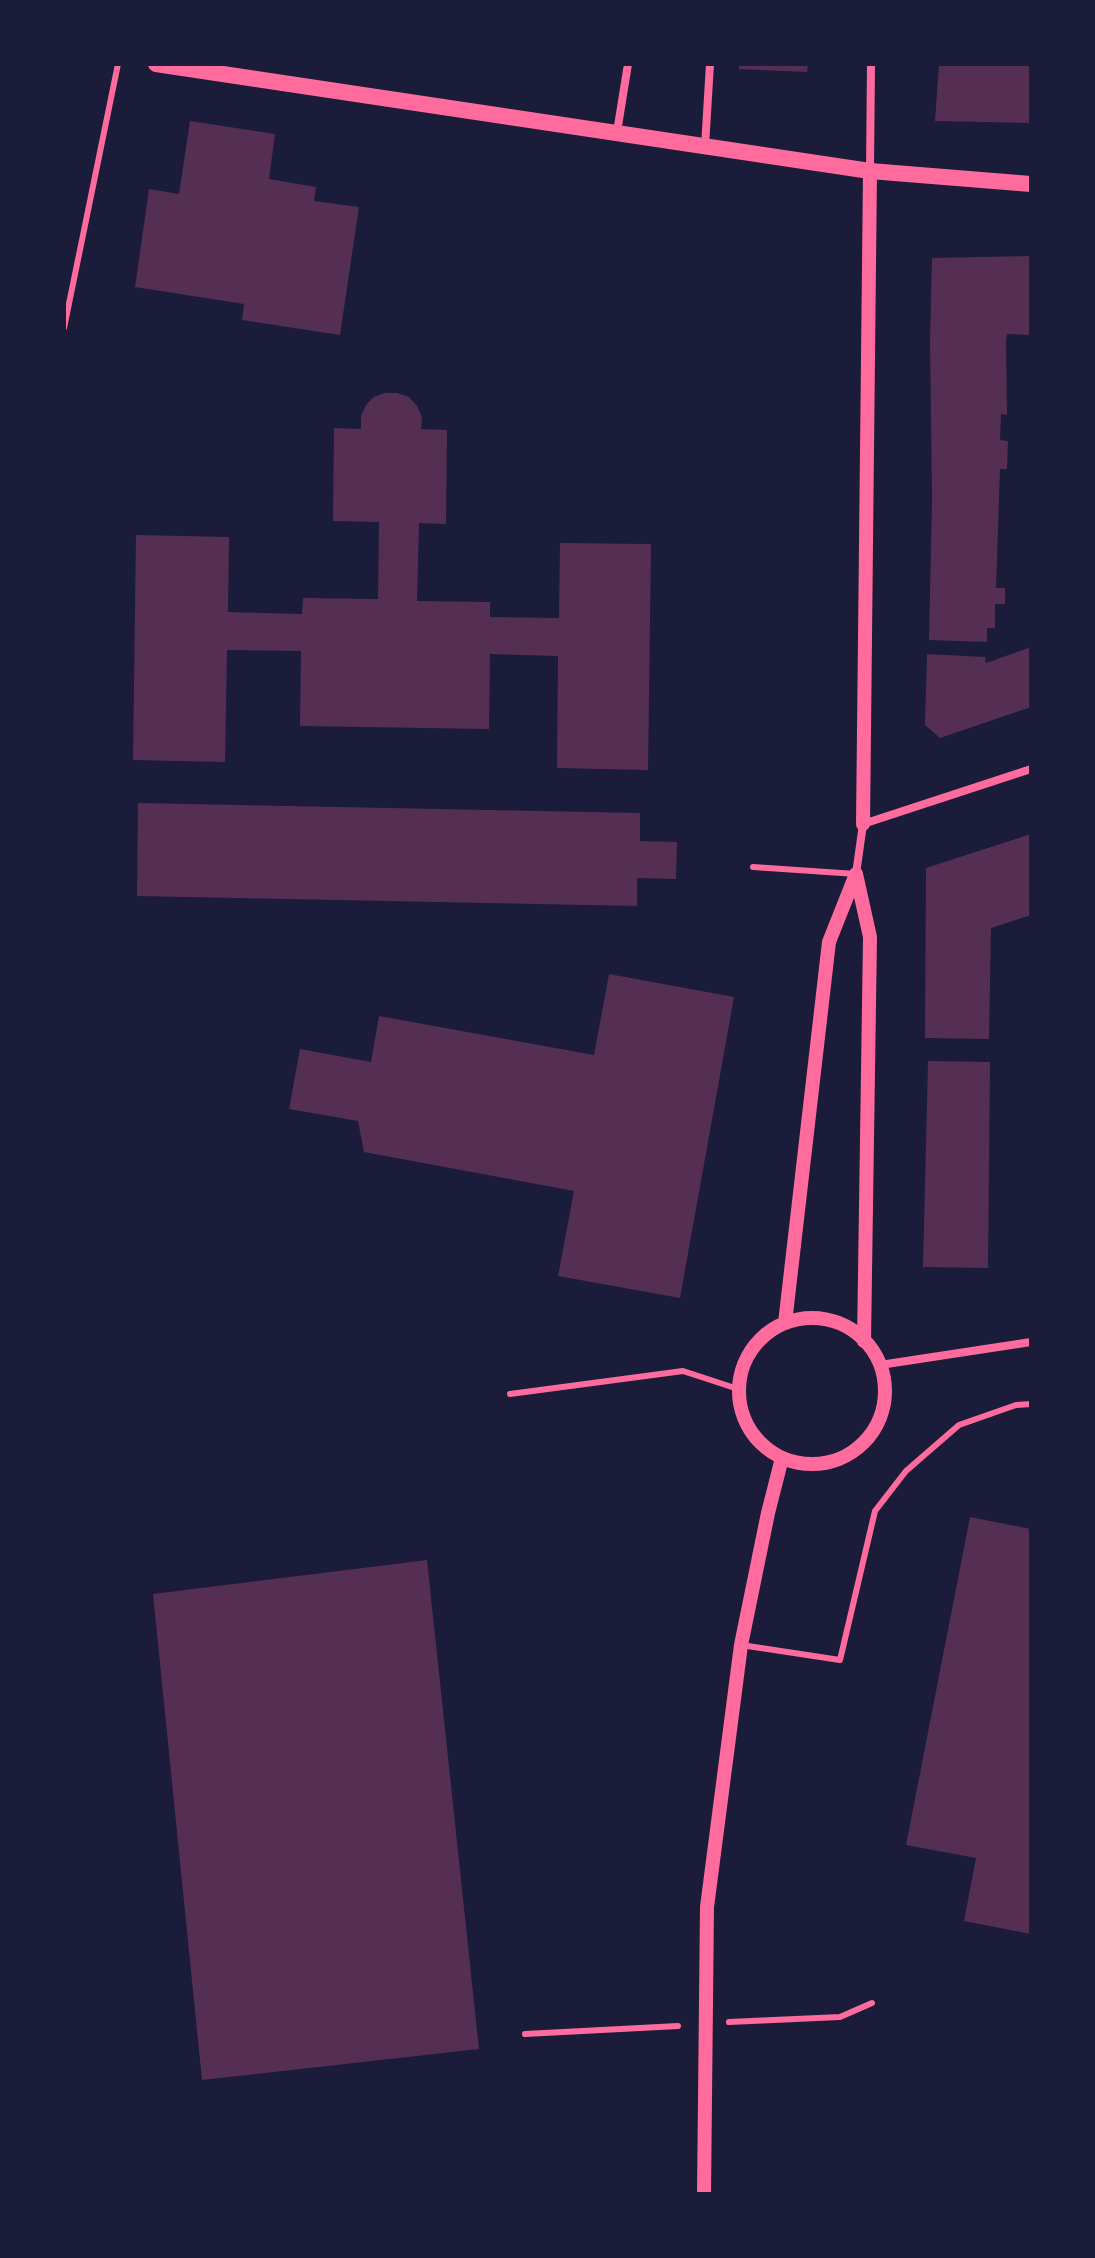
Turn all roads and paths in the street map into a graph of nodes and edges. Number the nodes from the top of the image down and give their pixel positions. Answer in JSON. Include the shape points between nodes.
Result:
{"nodes":[{"id":1,"x":118,"y":64,"type":"edge"},
{"id":2,"x":156,"y":64,"type":"edge"},
{"id":3,"x":628,"y":64,"type":"edge"},
{"id":4,"x":710,"y":64,"type":"edge"},
{"id":5,"x":871,"y":64,"type":"edge"},
{"id":6,"x":617,"y":133,"type":"junction"},
{"id":7,"x":705,"y":146,"type":"junction"},
{"id":8,"x":870,"y":171,"type":"junction"},
{"id":9,"x":1031,"y":184,"type":"edge"},
{"id":10,"x":64,"y":328,"type":"edge"},
{"id":11,"x":1031,"y":769,"type":"edge"},
{"id":12,"x":863,"y":824,"type":"junction"},
{"id":13,"x":753,"y":867,"type":"dead end"},
{"id":14,"x":856,"y":874,"type":"junction"},
{"id":15,"x":785,"y":1323,"type":"junction"},
{"id":16,"x":864,"y":1341,"type":"junction"},
{"id":17,"x":1031,"y":1342,"type":"edge"},
{"id":18,"x":880,"y":1365,"type":"junction"},
{"id":19,"x":738,"y":1389,"type":"junction"},
{"id":20,"x":510,"y":1394,"type":"dead end"},
{"id":21,"x":1031,"y":1404,"type":"edge"},
{"id":22,"x":782,"y":1458,"type":"junction"},
{"id":23,"x":741,"y":1645,"type":"junction"},
{"id":24,"x":872,"y":2003,"type":"dead end"},
{"id":25,"x":729,"y":2022,"type":"dead end"},
{"id":26,"x":678,"y":2026,"type":"dead end"},
{"id":27,"x":525,"y":2034,"type":"dead end"},
{"id":28,"x":704,"y":2187,"type":"edge"}],
"edges":[{"from":1,"to":10,"type":"lane"},
{"from":2,"to":6,"type":"main road"},
{"from":3,"to":6,"type":"street"},
{"from":4,"to":7,"type":"street"},
{"from":5,"to":8,"type":"street"},
{"from":6,"to":7,"type":"main road"},
{"from":7,"to":8,"type":"main road"},
{"from":8,"to":9,"type":"main road"},
{"from":8,"to":12,"type":"street"},
{"from":11,"to":12,"type":"street"},
{"from":12,"to":14,"type":"street"},
{"from":13,"to":14,"type":"lane"},
{"from":14,"to":15,"type":"street","via":[[829,942]]},
{"from":14,"to":16,"type":"street","via":[[870,937]]},
{"from":15,"to":16,"type":"street","via":[[813,1317],[841,1324]]},
{"from":15,"to":19,"type":"street","via":[[761,1338],[744,1361]]},
{"from":16,"to":18,"type":"street"},
{"from":17,"to":18,"type":"street"},
{"from":18,"to":22,"type":"street","via":[[885,1393],[879,1421],[863,1444],[838,1460],[810,1465]]},
{"from":19,"to":20,"type":"lane","via":[[683,1371]]},
{"from":19,"to":22,"type":"street","via":[[743,1418],[758,1442]]},
{"from":21,"to":23,"type":"lane","via":[[959,1425],[906,1471],[875,1511],[840,1660]]},
{"from":22,"to":23,"type":"street"},
{"from":23,"to":28,"type":"street","via":[[707,1907]]},
{"from":24,"to":25,"type":"lane","via":[[840,2017]]},
{"from":26,"to":27,"type":"lane"}]}
